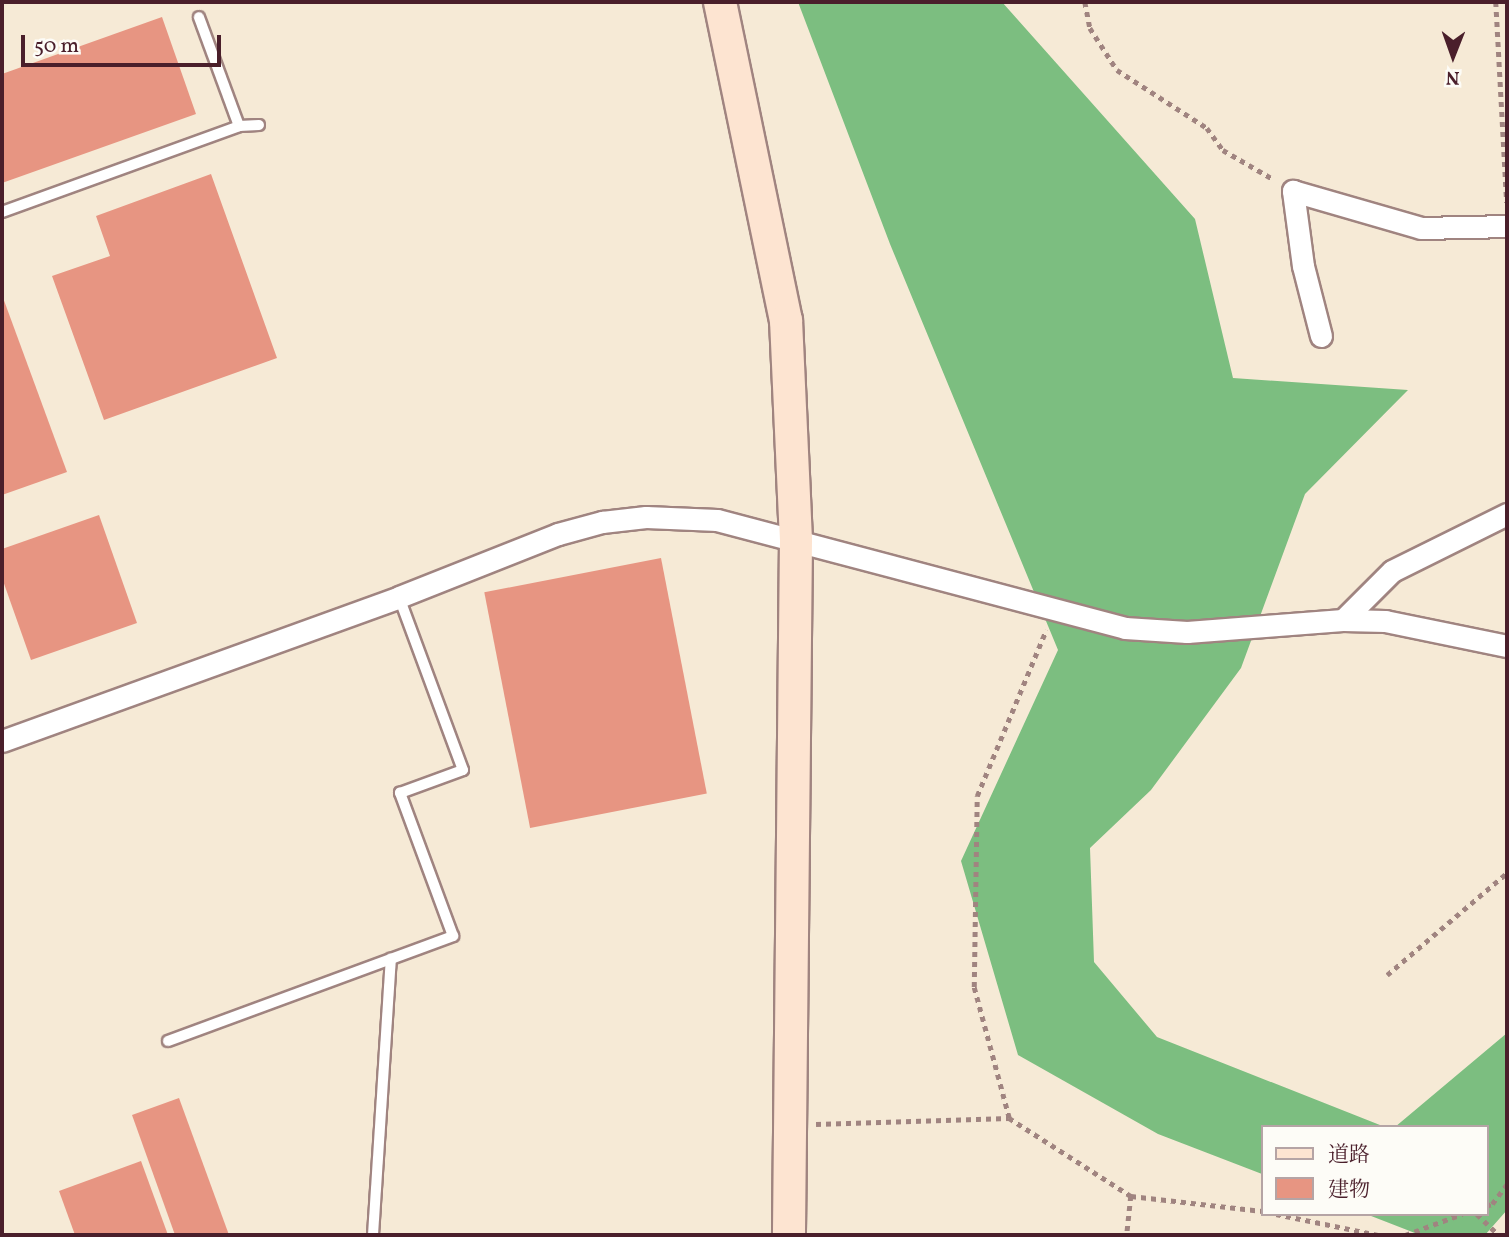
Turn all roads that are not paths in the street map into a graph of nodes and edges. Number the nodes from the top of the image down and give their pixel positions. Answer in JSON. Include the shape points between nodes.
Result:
{"nodes":[{"id":1,"x":720,"y":2,"type":"edge"},
{"id":2,"x":199,"y":17,"type":"dead end"},
{"id":3,"x":259,"y":125,"type":"dead end"},
{"id":4,"x":239,"y":126,"type":"junction"},
{"id":5,"x":2,"y":212,"type":"edge"},
{"id":6,"x":1507,"y":226,"type":"edge"},
{"id":7,"x":1321,"y":336,"type":"dead end"},
{"id":8,"x":1507,"y":514,"type":"edge"},
{"id":9,"x":796,"y":540,"type":"junction"},
{"id":10,"x":399,"y":597,"type":"junction"},
{"id":11,"x":1343,"y":621,"type":"junction"},
{"id":12,"x":1507,"y":646,"type":"edge"},
{"id":13,"x":2,"y":741,"type":"edge"},
{"id":14,"x":391,"y":959,"type":"junction"},
{"id":15,"x":168,"y":1041,"type":"dead end"},
{"id":16,"x":373,"y":1235,"type":"edge"},
{"id":17,"x":789,"y":1235,"type":"edge"}],
"edges":[{"from":1,"to":9,"type":"street","via":[[786,320]]},
{"from":2,"to":4,"type":"lane"},
{"from":3,"to":4,"type":"lane"},
{"from":4,"to":5,"type":"lane"},
{"from":6,"to":7,"type":"street","via":[[1421,228],[1293,191],[1303,266]]},
{"from":8,"to":11,"type":"street","via":[[1392,571]]},
{"from":9,"to":10,"type":"street","via":[[718,520],[646,517],[602,522],[558,534]]},
{"from":9,"to":11,"type":"street","via":[[1125,628],[1187,632]]},
{"from":9,"to":17,"type":"street"},
{"from":10,"to":13,"type":"street"},
{"from":10,"to":14,"type":"lane","via":[[463,770],[400,793],[453,936]]},
{"from":11,"to":12,"type":"street","via":[[1385,621]]},
{"from":14,"to":15,"type":"lane"},
{"from":14,"to":16,"type":"lane"}]}
